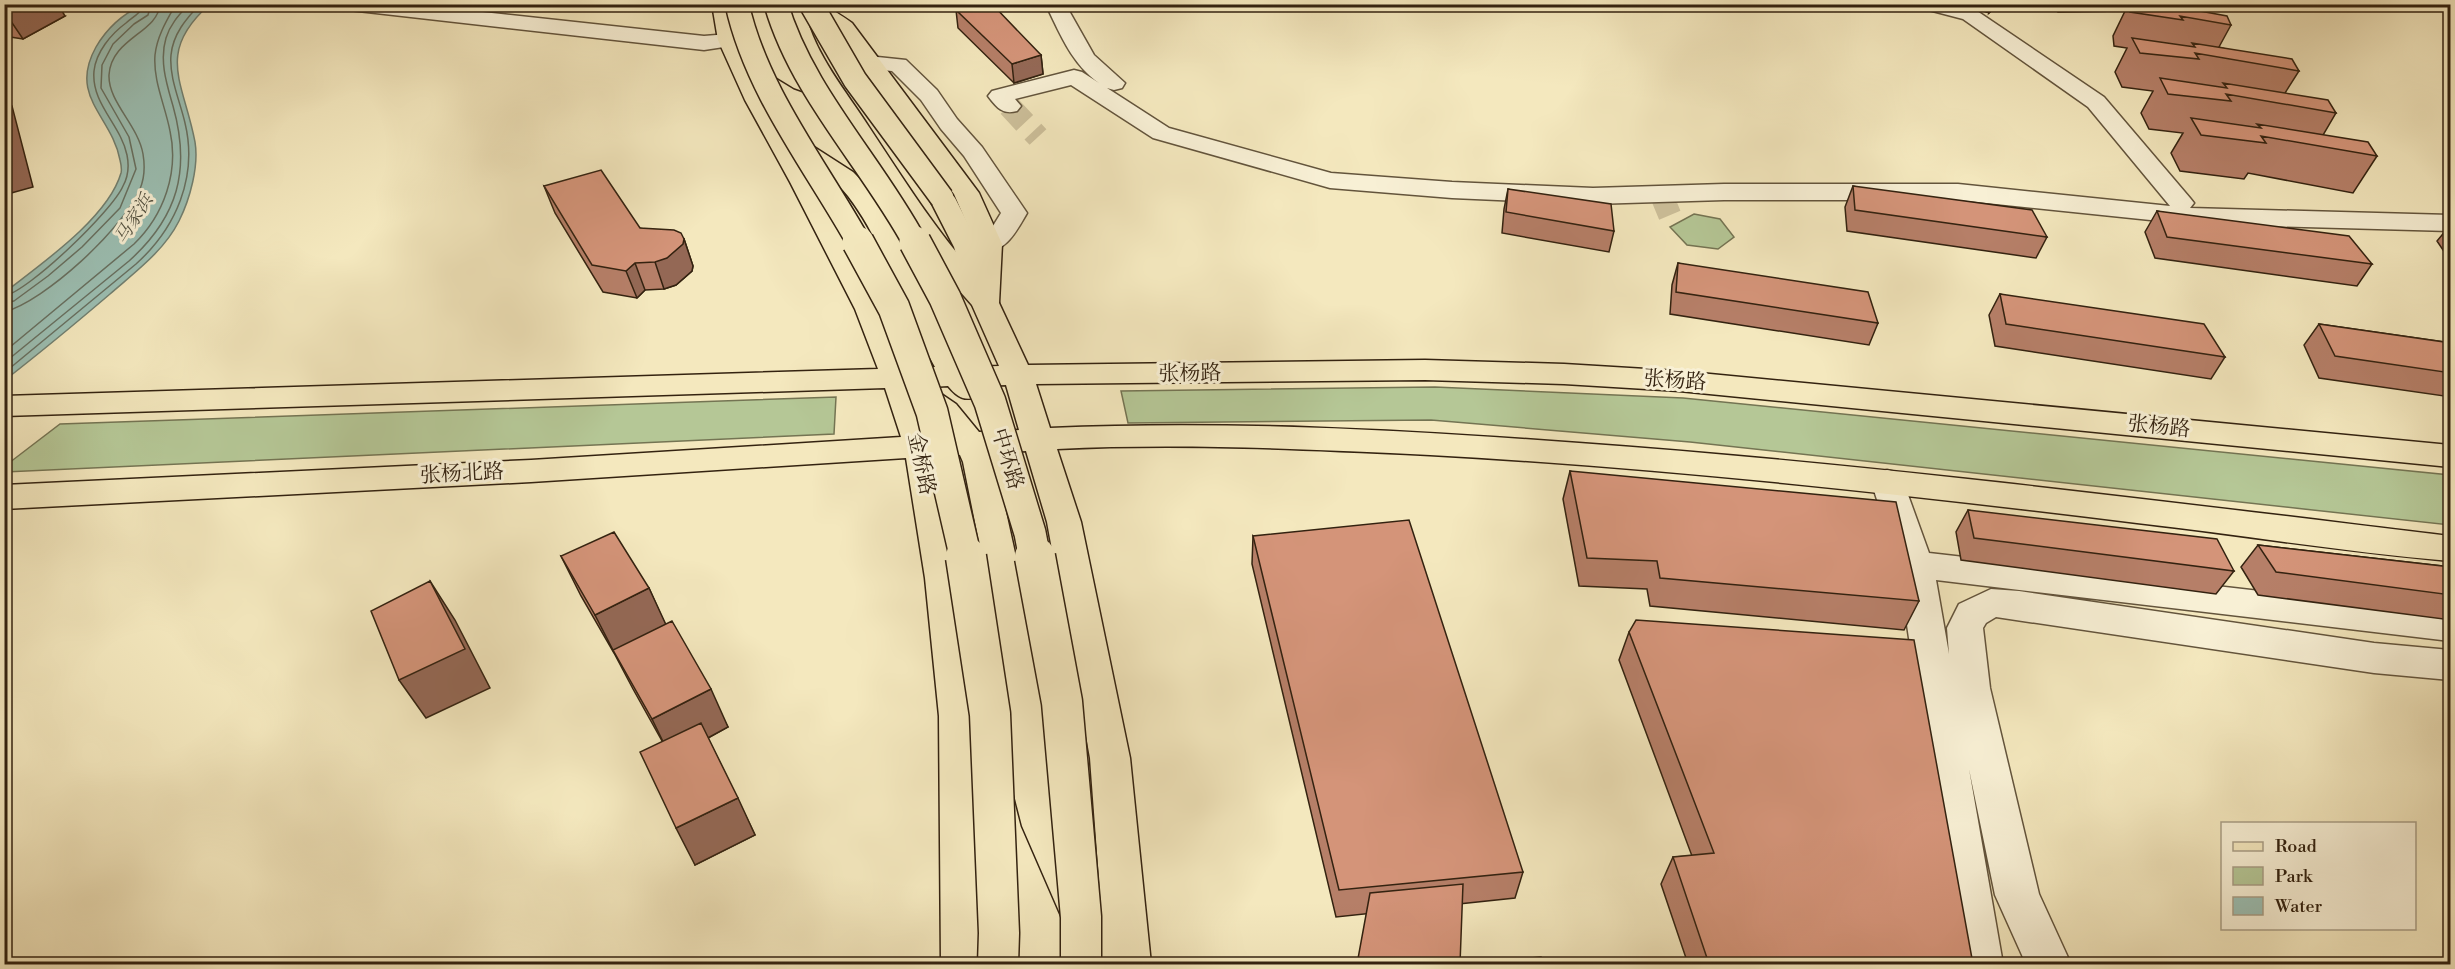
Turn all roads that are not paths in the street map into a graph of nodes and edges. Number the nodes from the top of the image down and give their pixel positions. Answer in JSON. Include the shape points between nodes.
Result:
{"nodes":[{"id":1,"x":349,"y":4,"type":"edge"},
{"id":2,"x":722,"y":4,"type":"edge"},
{"id":3,"x":737,"y":4,"type":"edge"},
{"id":4,"x":776,"y":4,"type":"edge"},
{"id":5,"x":793,"y":4,"type":"edge"},
{"id":6,"x":802,"y":4,"type":"edge"},
{"id":7,"x":811,"y":4,"type":"edge"},
{"id":8,"x":1059,"y":4,"type":"edge"},
{"id":9,"x":1555,"y":4,"type":"edge"},
{"id":10,"x":1674,"y":4,"type":"edge"},
{"id":11,"x":1928,"y":4,"type":"edge"},
{"id":12,"x":756,"y":5,"type":"edge"},
{"id":13,"x":799,"y":32,"type":"junction"},
{"id":14,"x":729,"y":40,"type":"junction"},
{"id":15,"x":868,"y":63,"type":"junction"},
{"id":16,"x":837,"y":95,"type":"junction"},
{"id":17,"x":1008,"y":106,"type":"dead end"},
{"id":18,"x":776,"y":134,"type":"junction"},
{"id":19,"x":2181,"y":203,"type":"junction"},
{"id":20,"x":2451,"y":210,"type":"edge"},
{"id":21,"x":2451,"y":224,"type":"edge"},
{"id":22,"x":989,"y":244,"type":"junction"},
{"id":23,"x":986,"y":303,"type":"junction"},
{"id":24,"x":1018,"y":376,"type":"junction"},
{"id":25,"x":956,"y":377,"type":"junction"},
{"id":26,"x":897,"y":378,"type":"junction"},
{"id":27,"x":4,"y":406,"type":"edge"},
{"id":28,"x":1036,"y":440,"type":"junction"},
{"id":29,"x":971,"y":444,"type":"junction"},
{"id":30,"x":920,"y":447,"type":"junction"},
{"id":31,"x":2451,"y":456,"type":"edge"},
{"id":32,"x":1887,"y":481,"type":"junction"},
{"id":33,"x":7,"y":497,"type":"edge"},
{"id":34,"x":2451,"y":549,"type":"edge"},
{"id":35,"x":1916,"y":565,"type":"junction"},
{"id":36,"x":2451,"y":627,"type":"edge"},
{"id":37,"x":2451,"y":665,"type":"edge"},
{"id":38,"x":963,"y":964,"type":"edge"},
{"id":39,"x":998,"y":964,"type":"edge"},
{"id":40,"x":1081,"y":964,"type":"edge"},
{"id":41,"x":1104,"y":964,"type":"edge"},
{"id":42,"x":1128,"y":964,"type":"edge"},
{"id":43,"x":1980,"y":964,"type":"edge"},
{"id":44,"x":2048,"y":964,"type":"edge"}],
"edges":[{"from":1,"to":14,"type":"street","via":[[704,43]]},
{"from":2,"to":14,"type":"main road","name":"金桥路"},
{"from":3,"to":39,"type":"main road","bridge":true,"via":[[742,27],[766,85],[894,308],[932,412],[964,543],[990,714]]},
{"from":4,"to":40,"type":"main road","name":"中环路","bridge":true,"via":[[807,76],[897,209],[945,298],[990,402],[1030,533],[1062,702],[1081,917]]},
{"from":5,"to":13,"type":"main road"},
{"from":6,"to":15,"type":"main road","via":[[836,20]]},
{"from":7,"to":23,"type":"main road","bridge":true,"via":[[845,67],[942,198],[967,247]]},
{"from":8,"to":19,"type":"street","via":[[1083,59],[1096,72],[1178,123],[1305,155],[1425,170],[1589,179],[1951,178]]},
{"from":9,"to":10,"type":"street"},
{"from":11,"to":19,"type":"street","via":[[1970,15],[2096,102]]},
{"from":12,"to":13,"type":"main road"},
{"from":12,"to":16,"type":"main road","via":[[784,72]]},
{"from":13,"to":16,"type":"main road"},
{"from":14,"to":18,"type":"main road","name":"金桥路"},
{"from":15,"to":22,"type":"main road","via":[[966,193]]},
{"from":15,"to":22,"type":"street","via":[[898,65],[929,95],[1014,213]]},
{"from":16,"to":23,"type":"main road","via":[[930,237]]},
{"from":17,"to":21,"type":"street","via":[[1000,96],[1074,77],[1161,133],[1330,180],[1593,196],[1958,192],[2189,216]]},
{"from":18,"to":25,"type":"main road","via":[[844,177],[858,191],[890,243]]},
{"from":18,"to":26,"type":"main road","name":"金桥路","via":[[869,309]]},
{"from":19,"to":20,"type":"street"},
{"from":22,"to":23,"type":"main road"},
{"from":23,"to":24,"type":"main road"},
{"from":24,"to":25,"type":"main road","name":"张杨路"},
{"from":24,"to":28,"type":"main road"},
{"from":24,"to":31,"type":"main road","name":"张杨路","via":[[1425,370],[1576,375],[1679,381]]},
{"from":25,"to":26,"type":"main road","name":"张杨路"},
{"from":25,"to":28,"type":"main road","via":[[984,408]]},
{"from":26,"to":27,"type":"main road"},
{"from":26,"to":29,"type":"main road","via":[[945,411]]},
{"from":26,"to":30,"type":"main road","name":"金桥路"},
{"from":28,"to":29,"type":"main road"},
{"from":28,"to":32,"type":"main road","via":[[1185,436],[1427,443],[1694,461]]},
{"from":28,"to":42,"type":"main road","via":[[1064,522],[1110,758]]},
{"from":29,"to":30,"type":"main road"},
{"from":29,"to":41,"type":"main road","via":[[979,462],[1000,562],[1032,787],[1043,826]]},
{"from":30,"to":33,"type":"main road","name":"张杨北路"},
{"from":30,"to":38,"type":"main road","name":"金桥路","via":[[943,578],[958,716]]},
{"from":32,"to":34,"type":"main road"},
{"from":32,"to":35,"type":"street"},
{"from":35,"to":36,"type":"street"},
{"from":35,"to":43,"type":"street"},
{"from":37,"to":44,"type":"street","via":[[2374,658],[2019,605],[1991,603],[1972,614],[1965,628],[1971,688],[1985,759],[2017,895]]}]}
